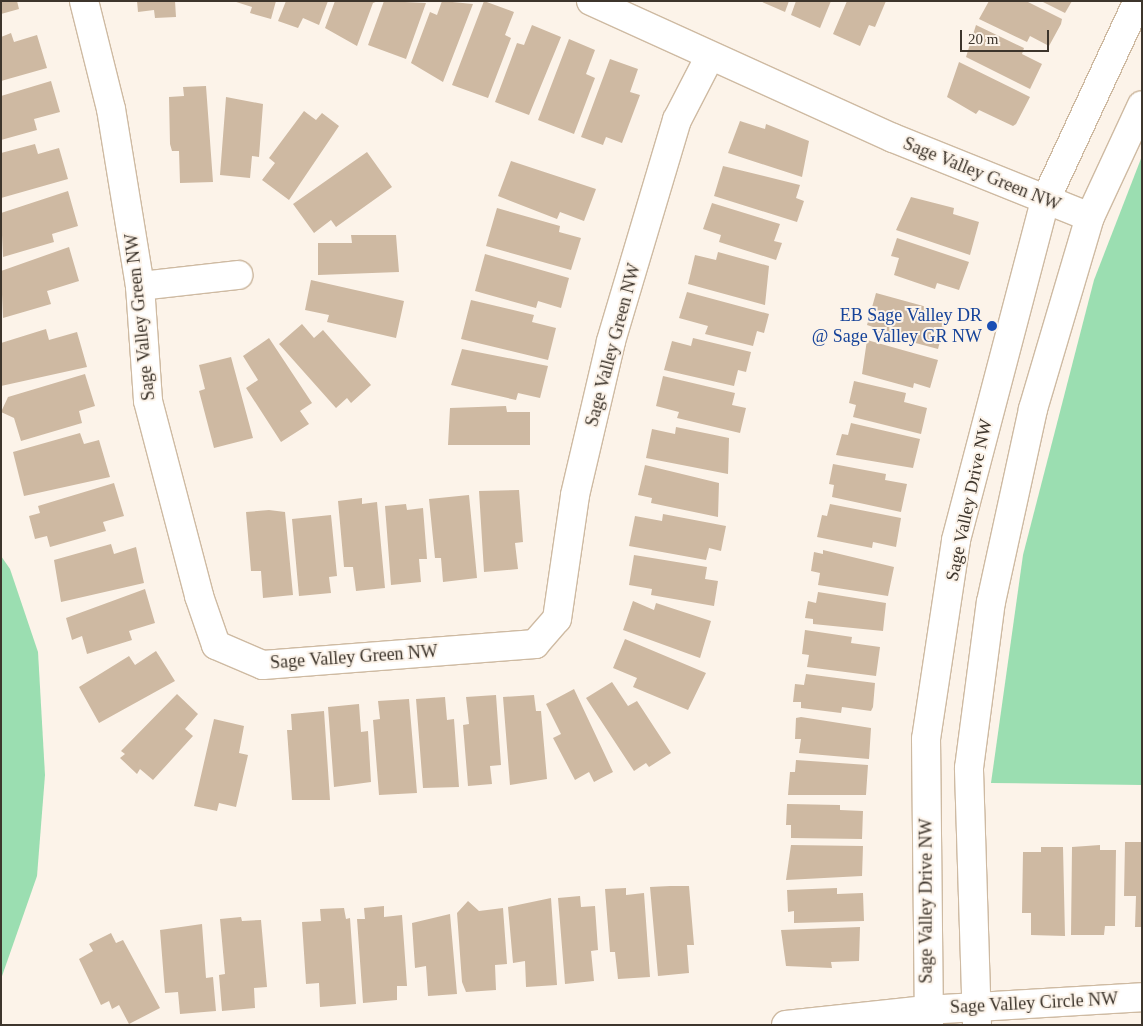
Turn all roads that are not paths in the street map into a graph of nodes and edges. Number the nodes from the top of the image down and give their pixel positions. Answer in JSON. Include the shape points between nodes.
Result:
{"nodes":[{"id":1,"x":84,"y":1,"type":"edge"},
{"id":2,"x":591,"y":1,"type":"edge"},
{"id":3,"x":1138,"y":1,"type":"edge"},
{"id":4,"x":710,"y":56,"type":"junction"},
{"id":5,"x":1142,"y":105,"type":"edge"},
{"id":6,"x":1045,"y":201,"type":"junction"},
{"id":7,"x":1090,"y":216,"type":"junction"},
{"id":8,"x":238,"y":275,"type":"dead end"},
{"id":9,"x":140,"y":286,"type":"junction"},
{"id":10,"x":1142,"y":997,"type":"edge"},
{"id":11,"x":976,"y":1016,"type":"edge"},
{"id":12,"x":928,"y":1017,"type":"edge"},
{"id":13,"x":786,"y":1025,"type":"edge"}],
"edges":[{"from":1,"to":9,"type":"street","name":"Sage Valley Green NW","via":[[111,109]]},
{"from":2,"to":4,"type":"street","name":"Sage Valley Green NW"},
{"from":3,"to":6,"type":"street","name":"Sage Valley Drive NW"},
{"from":4,"to":6,"type":"street","name":"Sage Valley Green NW"},
{"from":4,"to":9,"type":"street","name":"Sage Valley Green NW","via":[[677,120],[611,341],[575,495],[556,619],[536,644],[263,664],[216,646],[148,401]]},
{"from":5,"to":7,"type":"street"},
{"from":6,"to":7,"type":"street","name":"Sage Valley Green NW"},
{"from":6,"to":12,"type":"street","name":"Sage Valley Drive NW","via":[[956,540],[928,730]]},
{"from":7,"to":11,"type":"street","via":[[1034,409],[991,602],[969,768]]},
{"from":8,"to":9,"type":"street"},
{"from":10,"to":11,"type":"street","name":"Sage Valley Circle NW"},
{"from":11,"to":12,"type":"street","name":"Sage Valley Circle NW"},
{"from":12,"to":13,"type":"street","name":"Sage Valley Circle NW"}]}
